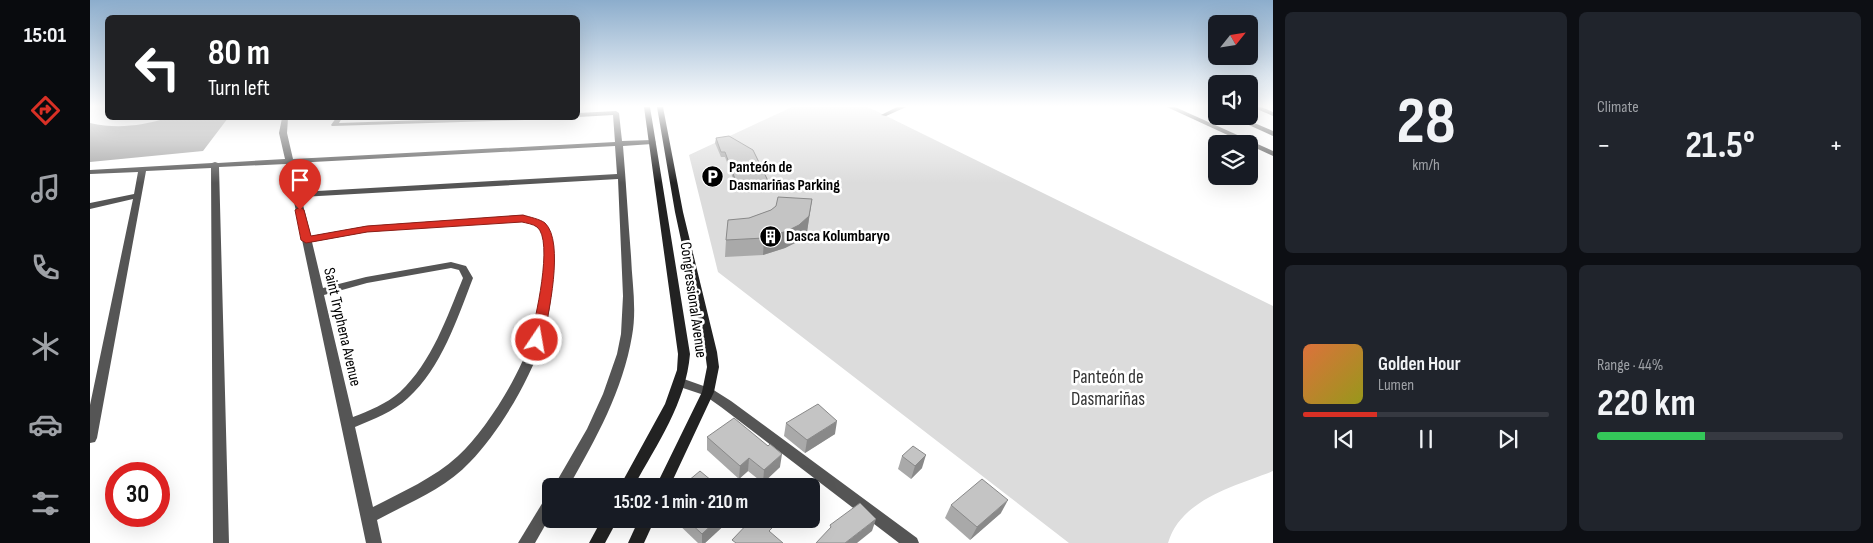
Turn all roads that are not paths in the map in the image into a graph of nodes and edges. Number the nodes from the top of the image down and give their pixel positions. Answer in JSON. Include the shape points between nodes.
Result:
{"nodes":[{"id":1,"x":283,"y":132,"type":"edge"},
{"id":2,"x":618,"y":132,"type":"edge"},
{"id":3,"x":651,"y":132,"type":"edge"},
{"id":4,"x":665,"y":132,"type":"edge"},
{"id":5,"x":1226,"y":132,"type":"edge"},
{"id":6,"x":652,"y":142,"type":"junction"},
{"id":7,"x":619,"y":144,"type":"junction"},
{"id":8,"x":1273,"y":154,"type":"edge"},
{"id":9,"x":288,"y":161,"type":"junction"},
{"id":10,"x":215,"y":164,"type":"junction"},
{"id":11,"x":143,"y":168,"type":"junction"},
{"id":12,"x":90,"y":172,"type":"edge"},
{"id":13,"x":622,"y":176,"type":"junction"},
{"id":14,"x":296,"y":195,"type":"junction"},
{"id":15,"x":137,"y":196,"type":"junction"},
{"id":16,"x":90,"y":206,"type":"edge"},
{"id":17,"x":306,"y":240,"type":"junction"},
{"id":18,"x":318,"y":293,"type":"junction"},
{"id":19,"x":681,"y":382,"type":"junction"},
{"id":20,"x":708,"y":392,"type":"junction"},
{"id":21,"x":347,"y":425,"type":"junction"},
{"id":22,"x":90,"y":438,"type":"edge"},
{"id":23,"x":565,"y":478,"type":"edge"},
{"id":24,"x":631,"y":478,"type":"edge"},
{"id":25,"x":667,"y":478,"type":"edge"},
{"id":26,"x":368,"y":517,"type":"junction"},
{"id":27,"x":542,"y":517,"type":"edge"},
{"id":28,"x":605,"y":528,"type":"edge"},
{"id":29,"x":643,"y":528,"type":"edge"},
{"id":30,"x":221,"y":543,"type":"edge"},
{"id":31,"x":374,"y":543,"type":"edge"},
{"id":32,"x":526,"y":543,"type":"edge"},
{"id":33,"x":597,"y":543,"type":"edge"},
{"id":34,"x":636,"y":543,"type":"edge"},
{"id":35,"x":911,"y":543,"type":"edge"}],
"edges":[{"from":1,"to":9,"type":"street","name":"Saint Tryphena Avenue"},
{"from":2,"to":7,"type":"street"},
{"from":3,"to":6,"type":"main road","name":"Congressional Avenue"},
{"from":4,"to":20,"type":"main road","name":"Congressional Avenue","via":[[711,352],[713,367]]},
{"from":5,"to":8,"type":"street"},
{"from":6,"to":7,"type":"street"},
{"from":6,"to":19,"type":"main road","name":"Congressional Avenue","via":[[684,354]]},
{"from":7,"to":9,"type":"street"},
{"from":7,"to":13,"type":"street"},
{"from":9,"to":10,"type":"street"},
{"from":9,"to":14,"type":"street","name":"Saint Tryphena Avenue"},
{"from":10,"to":11,"type":"street"},
{"from":10,"to":30,"type":"street"},
{"from":11,"to":12,"type":"street"},
{"from":11,"to":15,"type":"street"},
{"from":13,"to":14,"type":"street"},
{"from":13,"to":23,"type":"street","via":[[628,334],[604,404]]},
{"from":14,"to":17,"type":"street","name":"Saint Tryphena Avenue"},
{"from":15,"to":16,"type":"street"},
{"from":15,"to":22,"type":"street"},
{"from":17,"to":18,"type":"street","name":"Saint Tryphena Avenue"},
{"from":17,"to":26,"type":"street","via":[[367,229],[523,218],[540,224],[546,231],[549,265],[546,296],[537,340],[516,385],[488,429],[463,460],[427,486]]},
{"from":18,"to":21,"type":"street","name":"Saint Tryphena Avenue"},
{"from":18,"to":21,"type":"street","via":[[366,280],[450,266],[460,266],[466,270],[468,278],[442,344],[410,389],[390,406]]},
{"from":19,"to":20,"type":"street"},
{"from":19,"to":24,"type":"main road","name":"Congressional Avenue"},
{"from":20,"to":25,"type":"main road","name":"Congressional Avenue"},
{"from":20,"to":35,"type":"street"},
{"from":21,"to":26,"type":"street","name":"Saint Tryphena Avenue"},
{"from":26,"to":31,"type":"street","name":"Saint Tryphena Avenue"},
{"from":27,"to":32,"type":"street"},
{"from":28,"to":33,"type":"main road"},
{"from":29,"to":34,"type":"main road"}]}
